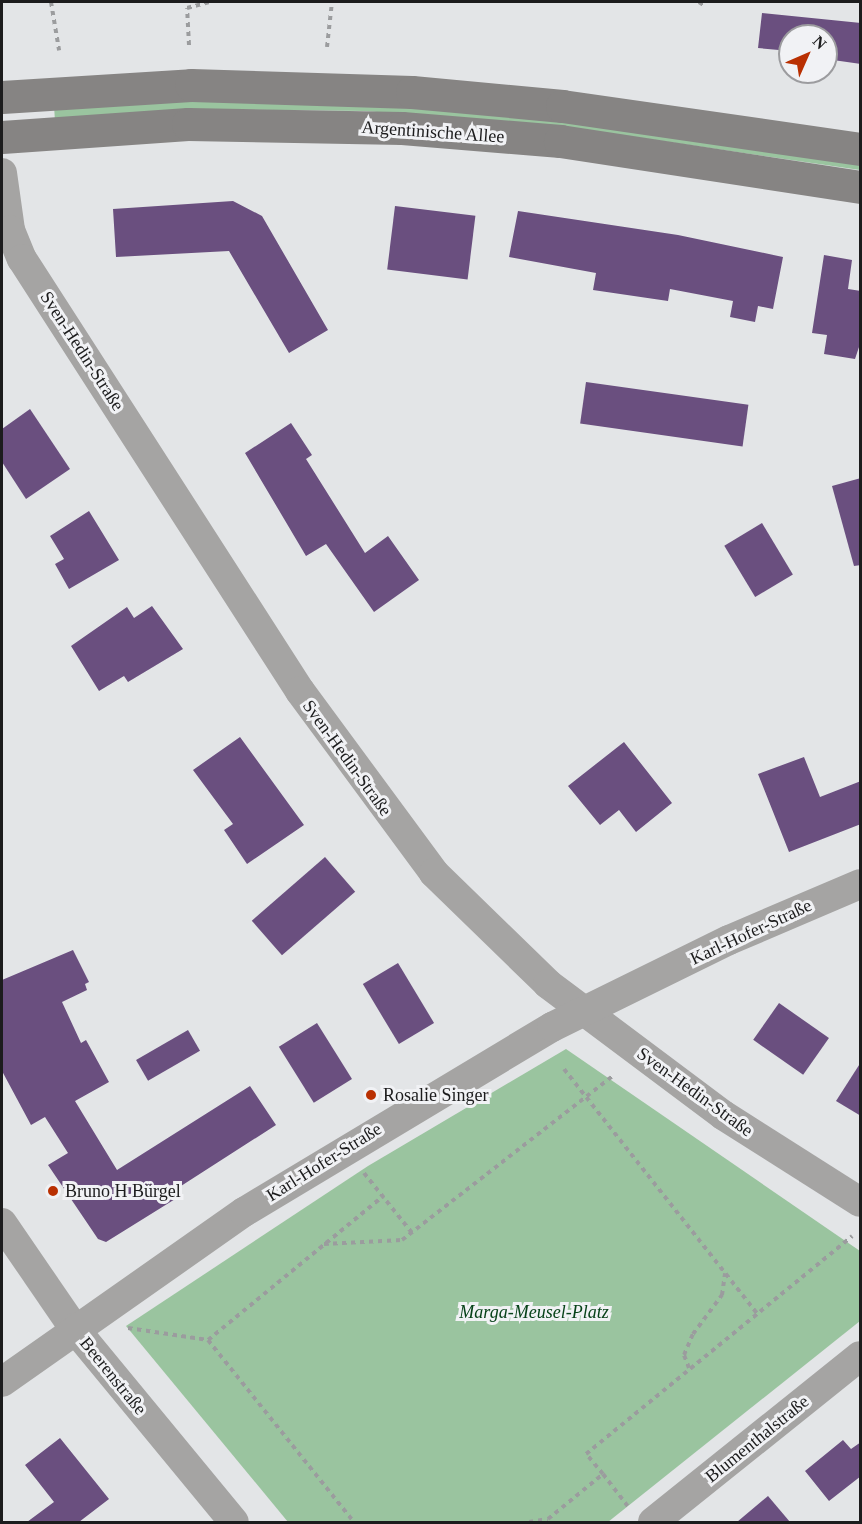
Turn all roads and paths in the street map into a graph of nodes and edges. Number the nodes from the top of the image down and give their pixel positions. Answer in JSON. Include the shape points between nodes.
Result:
{"nodes":[{"id":1,"x":51,"y":2,"type":"edge"},
{"id":2,"x":210,"y":2,"type":"edge"},
{"id":3,"x":332,"y":2,"type":"edge"},
{"id":4,"x":699,"y":2,"type":"edge"},
{"id":5,"x":705,"y":6,"type":"dead end"},
{"id":6,"x":189,"y":45,"type":"dead end"},
{"id":7,"x":327,"y":47,"type":"dead end"},
{"id":8,"x":59,"y":50,"type":"dead end"},
{"id":9,"x":2,"y":97,"type":"edge"},
{"id":10,"x":2,"y":137,"type":"edge"},
{"id":11,"x":861,"y":149,"type":"edge"},
{"id":12,"x":2,"y":172,"type":"edge"},
{"id":13,"x":861,"y":187,"type":"edge"},
{"id":14,"x":861,"y":884,"type":"edge"},
{"id":15,"x":584,"y":1011,"type":"junction"},
{"id":16,"x":564,"y":1069,"type":"dead end"},
{"id":17,"x":614,"y":1075,"type":"dead end"},
{"id":18,"x":586,"y":1096,"type":"junction"},
{"id":19,"x":357,"y":1164,"type":"dead end"},
{"id":20,"x":383,"y":1196,"type":"junction"},
{"id":21,"x":861,"y":1202,"type":"edge"},
{"id":22,"x":2,"y":1223,"type":"edge"},
{"id":23,"x":412,"y":1233,"type":"junction"},
{"id":24,"x":852,"y":1236,"type":"dead end"},
{"id":25,"x":324,"y":1244,"type":"junction"},
{"id":26,"x":725,"y":1272,"type":"junction"},
{"id":27,"x":757,"y":1313,"type":"junction"},
{"id":28,"x":116,"y":1326,"type":"dead end"},
{"id":29,"x":74,"y":1328,"type":"junction"},
{"id":30,"x":208,"y":1340,"type":"junction"},
{"id":31,"x":861,"y":1356,"type":"edge"},
{"id":32,"x":689,"y":1368,"type":"junction"},
{"id":33,"x":2,"y":1382,"type":"edge"},
{"id":34,"x":603,"y":1474,"type":"junction"},
{"id":35,"x":642,"y":1517,"type":"edge"},
{"id":36,"x":234,"y":1522,"type":"edge"},
{"id":37,"x":354,"y":1522,"type":"edge"},
{"id":38,"x":529,"y":1522,"type":"edge"}],
"edges":[{"from":1,"to":8,"type":"path"},
{"from":2,"to":6,"type":"path","via":[[187,8]]},
{"from":3,"to":7,"type":"path"},
{"from":4,"to":5,"type":"path"},
{"from":9,"to":11,"type":"main road","name":"Argentinische Allee","via":[[190,85],[412,92],[562,106]]},
{"from":10,"to":13,"type":"main road","name":"Argentinische Allee","via":[[188,124],[402,128],[560,141]]},
{"from":12,"to":15,"type":"street","name":"Sven-Hedin-Straße","via":[[10,230],[22,259],[356,773],[441,881],[492,933]]},
{"from":14,"to":15,"type":"street","name":"Karl-Hofer-Straße","via":[[729,940]]},
{"from":15,"to":21,"type":"street","name":"Sven-Hedin-Straße","via":[[723,1115]]},
{"from":15,"to":29,"type":"street","name":"Karl-Hofer-Straße","via":[[345,1148]]},
{"from":16,"to":18,"type":"path"},
{"from":17,"to":18,"type":"path"},
{"from":18,"to":23,"type":"path"},
{"from":18,"to":26,"type":"path"},
{"from":19,"to":20,"type":"path"},
{"from":20,"to":23,"type":"path"},
{"from":20,"to":25,"type":"path"},
{"from":22,"to":29,"type":"street","name":"Beerenstraße"},
{"from":23,"to":25,"type":"path","via":[[397,1242]]},
{"from":24,"to":27,"type":"path"},
{"from":25,"to":30,"type":"path"},
{"from":26,"to":27,"type":"path"},
{"from":26,"to":32,"type":"path","via":[[722,1295],[693,1334],[684,1355]]},
{"from":27,"to":32,"type":"path"},
{"from":28,"to":30,"type":"path"},
{"from":29,"to":33,"type":"street","name":"Karl-Hofer-Straße"},
{"from":29,"to":36,"type":"street","name":"Beerenstraße"},
{"from":30,"to":37,"type":"path"},
{"from":31,"to":35,"type":"street","name":"Blumenthalstraße"},
{"from":32,"to":34,"type":"path","via":[[586,1454]]},
{"from":34,"to":35,"type":"path"},
{"from":34,"to":38,"type":"path","via":[[548,1519]]}]}
